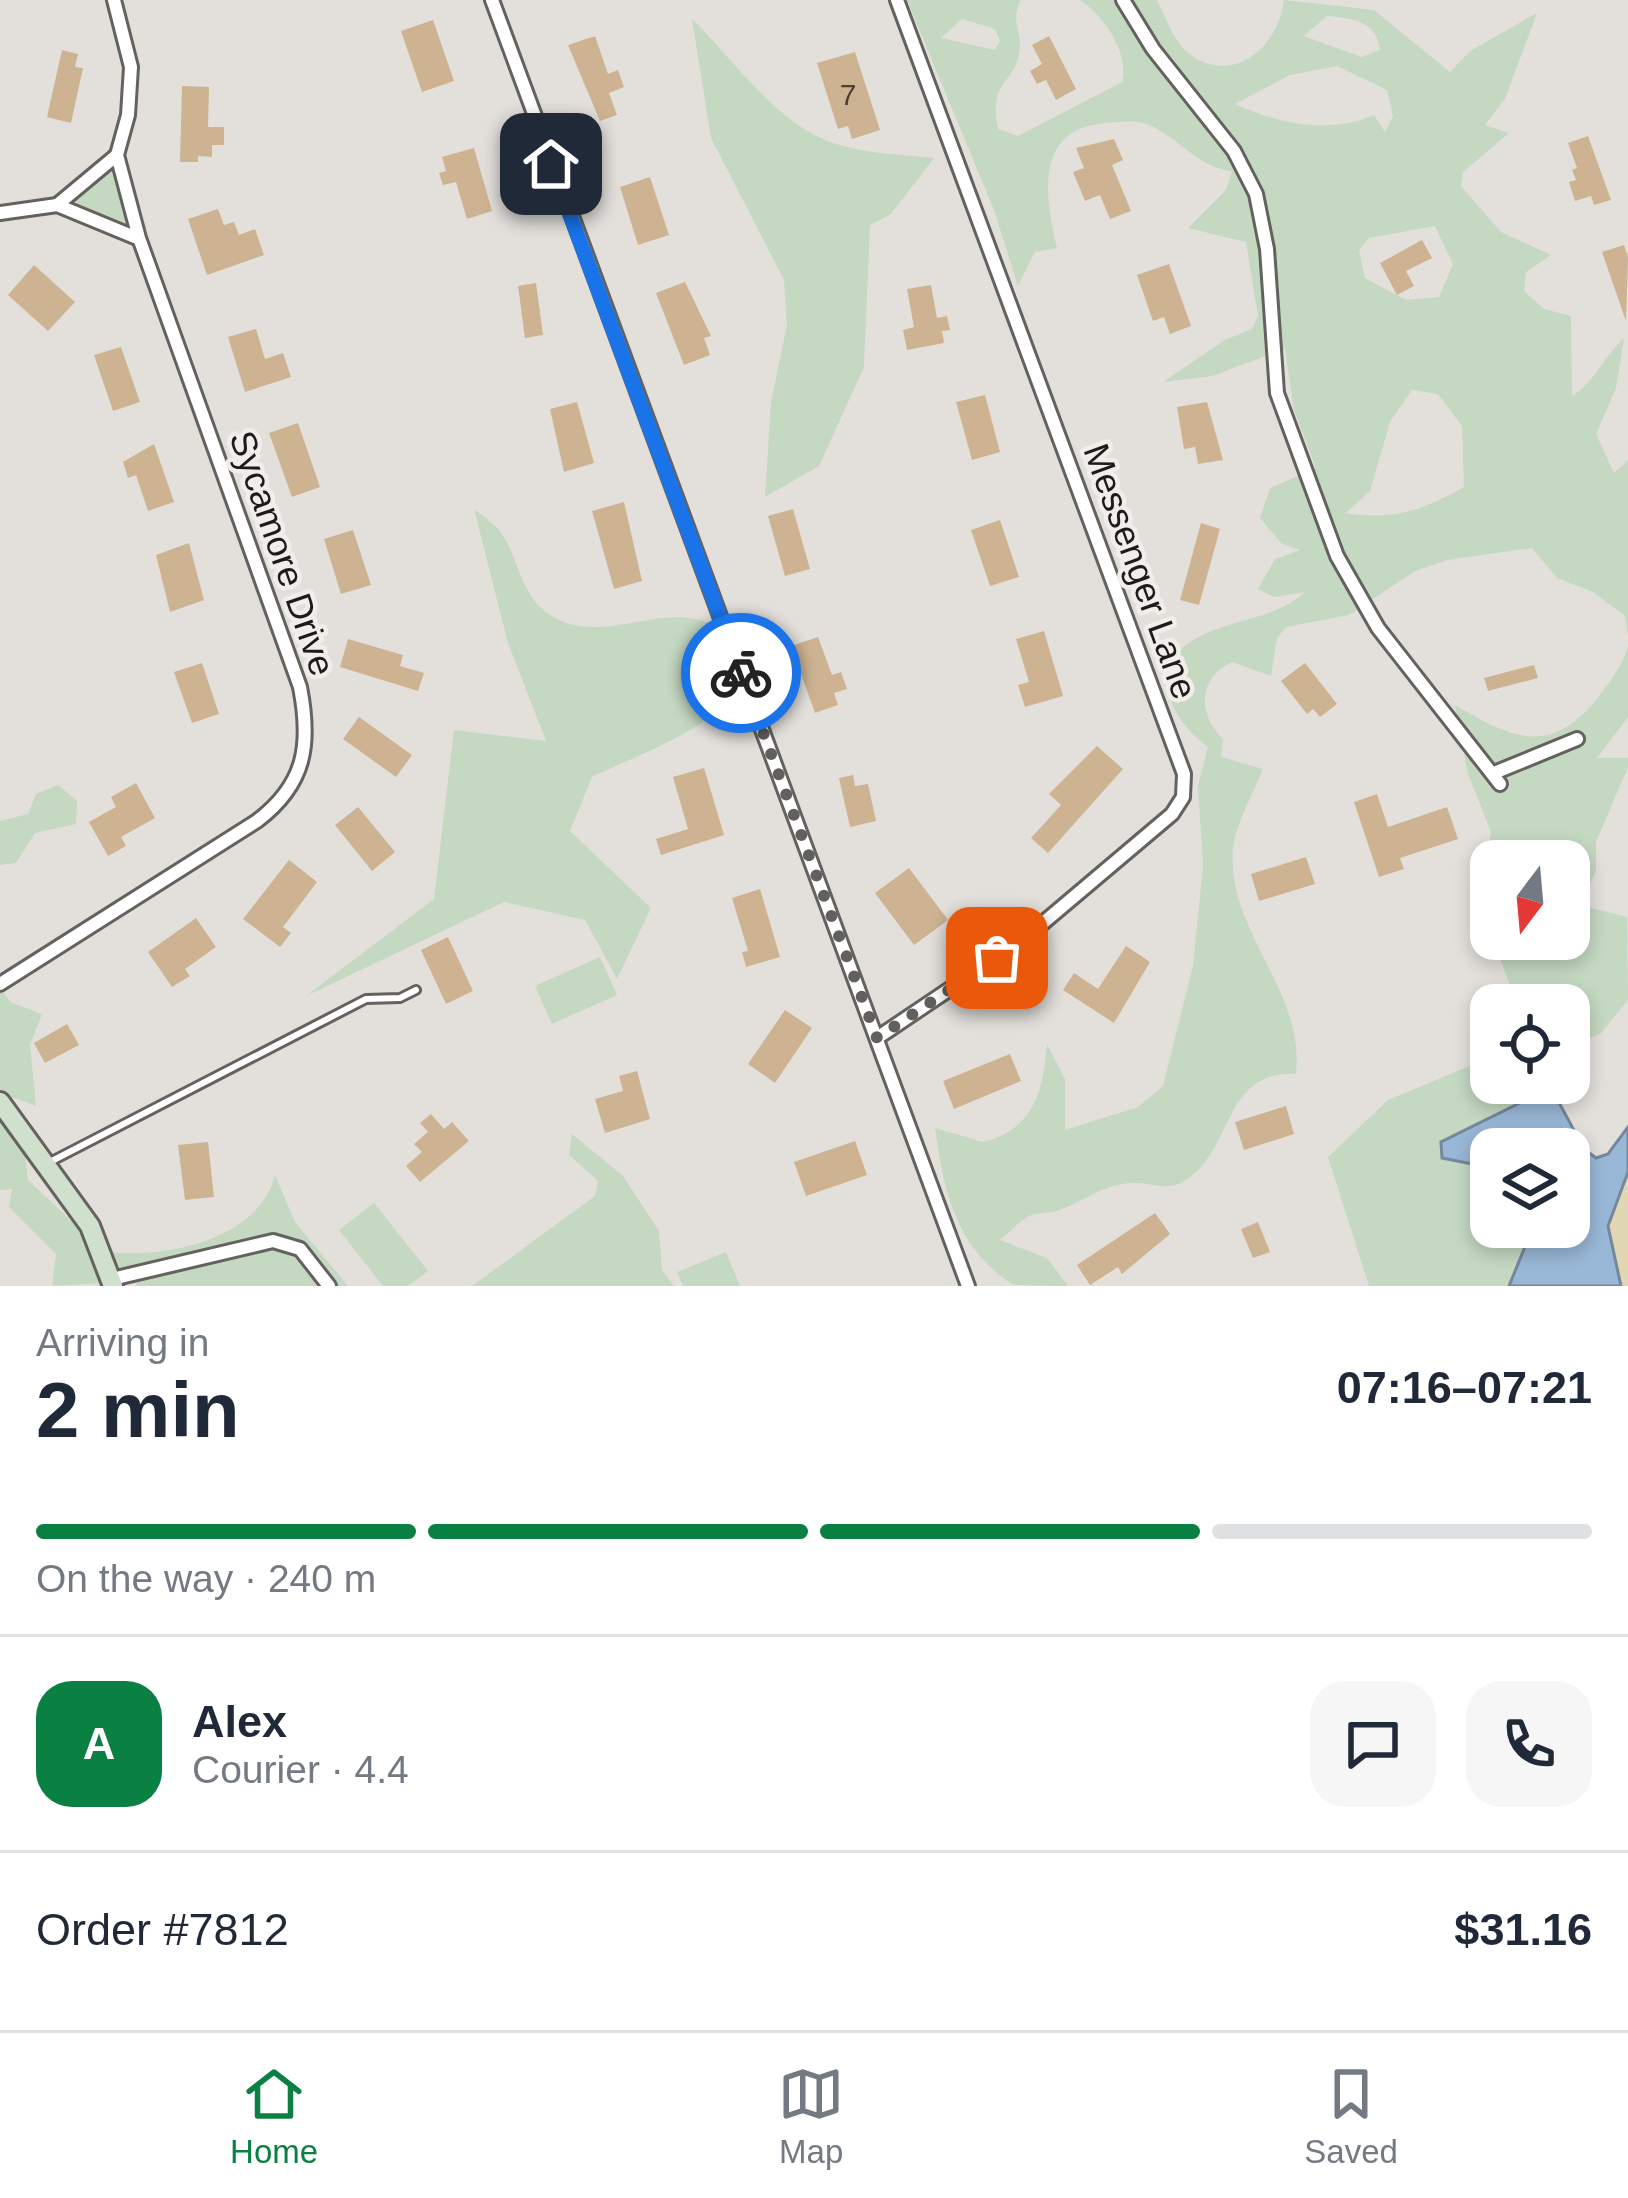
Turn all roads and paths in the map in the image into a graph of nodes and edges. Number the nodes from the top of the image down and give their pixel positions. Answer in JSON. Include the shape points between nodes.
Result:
{"nodes":[{"id":1,"x":114,"y":0,"type":"edge"},
{"id":2,"x":492,"y":0,"type":"edge"},
{"id":3,"x":897,"y":0,"type":"edge"},
{"id":4,"x":1123,"y":0,"type":"edge"},
{"id":5,"x":117,"y":155,"type":"junction"},
{"id":6,"x":57,"y":206,"type":"junction"},
{"id":7,"x":0,"y":213,"type":"edge"},
{"id":8,"x":139,"y":238,"type":"junction"},
{"id":9,"x":1577,"y":739,"type":"dead end"},
{"id":10,"x":0,"y":984,"type":"edge"},
{"id":11,"x":416,"y":990,"type":"dead end"},
{"id":12,"x":877,"y":1038,"type":"junction"},
{"id":13,"x":0,"y":1102,"type":"edge"},
{"id":14,"x":45,"y":1165,"type":"junction"},
{"id":15,"x":112,"y":1282,"type":"edge"},
{"id":16,"x":329,"y":1286,"type":"edge"},
{"id":17,"x":968,"y":1286,"type":"edge"}],
"edges":[{"from":1,"to":5,"type":"street","name":"Sycamore Drive","via":[[131,67]]},
{"from":2,"to":12,"type":"street"},
{"from":3,"to":12,"type":"street","name":"Messenger Lane","via":[[1184,774],[1172,814],[1024,939]]},
{"from":4,"to":9,"type":"street","via":[[1234,151],[1256,194],[1277,393],[1336,556],[1378,628],[1497,779]]},
{"from":5,"to":6,"type":"street"},
{"from":5,"to":8,"type":"street","name":"Sycamore Drive"},
{"from":6,"to":7,"type":"street"},
{"from":6,"to":8,"type":"street"},
{"from":8,"to":10,"type":"street","name":"Sycamore Drive","via":[[299,687],[306,755],[287,794],[257,820]]},
{"from":11,"to":14,"type":"lane","via":[[366,999]]},
{"from":12,"to":17,"type":"street"},
{"from":13,"to":14,"type":"main road"},
{"from":14,"to":15,"type":"main road","via":[[90,1226]]},
{"from":15,"to":16,"type":"street","via":[[273,1241],[300,1249]]}]}
